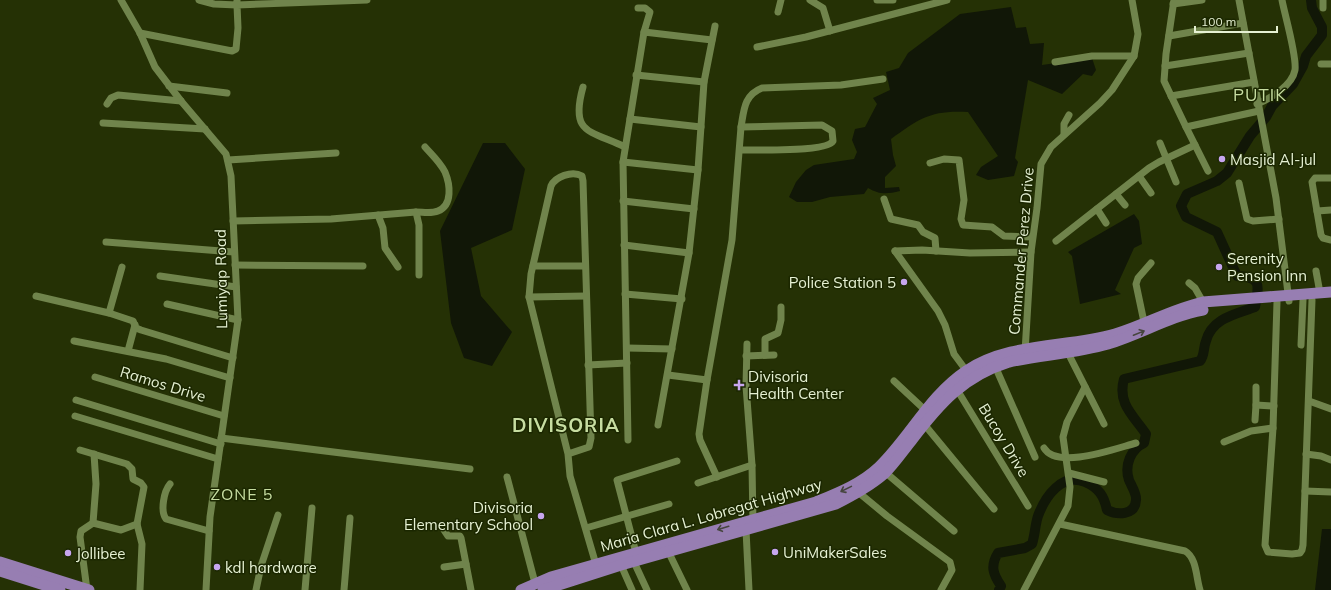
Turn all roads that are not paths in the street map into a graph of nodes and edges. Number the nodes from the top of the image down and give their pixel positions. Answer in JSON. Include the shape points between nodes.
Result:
{"nodes":[{"id":1,"x":121,"y":0,"type":"edge"},
{"id":2,"x":199,"y":0,"type":"edge"},
{"id":3,"x":367,"y":0,"type":"edge"},
{"id":4,"x":781,"y":0,"type":"edge"},
{"id":5,"x":810,"y":0,"type":"edge"},
{"id":6,"x":877,"y":0,"type":"edge"},
{"id":7,"x":893,"y":0,"type":"edge"},
{"id":8,"x":947,"y":0,"type":"edge"},
{"id":9,"x":1132,"y":0,"type":"edge"},
{"id":10,"x":1202,"y":0,"type":"edge"},
{"id":11,"x":1239,"y":0,"type":"edge"},
{"id":12,"x":1282,"y":0,"type":"edge"},
{"id":13,"x":1323,"y":0,"type":"edge"},
{"id":14,"x":237,"y":2,"type":"edge"},
{"id":15,"x":927,"y":2,"type":"edge"},
{"id":16,"x":1174,"y":2,"type":"edge"},
{"id":17,"x":638,"y":8,"type":"dead end"},
{"id":18,"x":1322,"y":8,"type":"dead end"},
{"id":19,"x":778,"y":12,"type":"dead end"},
{"id":20,"x":1243,"y":23,"type":"junction"},
{"id":21,"x":715,"y":26,"type":"dead end"},
{"id":22,"x":830,"y":30,"type":"junction"},
{"id":23,"x":644,"y":32,"type":"junction"},
{"id":24,"x":140,"y":33,"type":"junction"},
{"id":25,"x":1169,"y":36,"type":"junction"},
{"id":26,"x":712,"y":40,"type":"junction"},
{"id":27,"x":757,"y":47,"type":"dead end"},
{"id":28,"x":1249,"y":53,"type":"junction"},
{"id":29,"x":1134,"y":56,"type":"junction"},
{"id":30,"x":1055,"y":62,"type":"dead end"},
{"id":31,"x":1321,"y":64,"type":"dead end"},
{"id":32,"x":1331,"y":64,"type":"edge"},
{"id":33,"x":1165,"y":66,"type":"junction"},
{"id":34,"x":636,"y":75,"type":"junction"},
{"id":35,"x":883,"y":80,"type":"dead end"},
{"id":36,"x":704,"y":82,"type":"junction"},
{"id":37,"x":1254,"y":82,"type":"junction"},
{"id":38,"x":169,"y":86,"type":"junction"},
{"id":39,"x":584,"y":87,"type":"dead end"},
{"id":40,"x":227,"y":93,"type":"dead end"},
{"id":41,"x":1171,"y":96,"type":"junction"},
{"id":42,"x":181,"y":101,"type":"junction"},
{"id":43,"x":107,"y":104,"type":"dead end"},
{"id":44,"x":1258,"y":107,"type":"junction"},
{"id":45,"x":1069,"y":115,"type":"dead end"},
{"id":46,"x":630,"y":119,"type":"junction"},
{"id":47,"x":103,"y":123,"type":"dead end"},
{"id":48,"x":741,"y":126,"type":"junction"},
{"id":49,"x":701,"y":127,"type":"junction"},
{"id":50,"x":1186,"y":127,"type":"junction"},
{"id":51,"x":205,"y":129,"type":"junction"},
{"id":52,"x":1064,"y":134,"type":"junction"},
{"id":53,"x":1160,"y":143,"type":"dead end"},
{"id":54,"x":1195,"y":145,"type":"junction"},
{"id":55,"x":425,"y":147,"type":"dead end"},
{"id":56,"x":625,"y":147,"type":"junction"},
{"id":57,"x":740,"y":150,"type":"junction"},
{"id":58,"x":336,"y":152,"type":"dead end"},
{"id":59,"x":1166,"y":158,"type":"junction"},
{"id":60,"x":228,"y":160,"type":"junction"},
{"id":61,"x":623,"y":162,"type":"junction"},
{"id":62,"x":930,"y":163,"type":"dead end"},
{"id":63,"x":698,"y":170,"type":"junction"},
{"id":64,"x":1208,"y":171,"type":"dead end"},
{"id":65,"x":1139,"y":176,"type":"junction"},
{"id":66,"x":1331,"y":178,"type":"edge"},
{"id":67,"x":1176,"y":182,"type":"dead end"},
{"id":68,"x":1239,"y":183,"type":"dead end"},
{"id":69,"x":1151,"y":193,"type":"dead end"},
{"id":70,"x":1116,"y":194,"type":"junction"},
{"id":71,"x":884,"y":199,"type":"dead end"},
{"id":72,"x":623,"y":201,"type":"junction"},
{"id":73,"x":1125,"y":205,"type":"dead end"},
{"id":74,"x":694,"y":209,"type":"junction"},
{"id":75,"x":1097,"y":209,"type":"junction"},
{"id":76,"x":1331,"y":210,"type":"edge"},
{"id":77,"x":1317,"y":211,"type":"junction"},
{"id":78,"x":416,"y":212,"type":"junction"},
{"id":79,"x":378,"y":215,"type":"junction"},
{"id":80,"x":1279,"y":219,"type":"junction"},
{"id":81,"x":233,"y":222,"type":"junction"},
{"id":82,"x":1106,"y":223,"type":"dead end"},
{"id":83,"x":1032,"y":237,"type":"junction"},
{"id":84,"x":1331,"y":240,"type":"edge"},
{"id":85,"x":1056,"y":241,"type":"dead end"},
{"id":86,"x":106,"y":242,"type":"dead end"},
{"id":87,"x":624,"y":245,"type":"junction"},
{"id":88,"x":936,"y":251,"type":"junction"},
{"id":89,"x":234,"y":252,"type":"junction"},
{"id":90,"x":1031,"y":252,"type":"junction"},
{"id":91,"x":689,"y":253,"type":"junction"},
{"id":92,"x":1151,"y":263,"type":"dead end"},
{"id":93,"x":235,"y":265,"type":"junction"},
{"id":94,"x":363,"y":266,"type":"dead end"},
{"id":95,"x":533,"y":266,"type":"junction"},
{"id":96,"x":585,"y":266,"type":"junction"},
{"id":97,"x":122,"y":267,"type":"dead end"},
{"id":98,"x":398,"y":267,"type":"dead end"},
{"id":99,"x":1316,"y":271,"type":"dead end"},
{"id":100,"x":419,"y":275,"type":"dead end"},
{"id":101,"x":160,"y":276,"type":"dead end"},
{"id":102,"x":1189,"y":283,"type":"dead end"},
{"id":103,"x":236,"y":287,"type":"junction"},
{"id":104,"x":625,"y":294,"type":"junction"},
{"id":105,"x":36,"y":296,"type":"dead end"},
{"id":106,"x":586,"y":296,"type":"junction"},
{"id":107,"x":1316,"y":296,"type":"edge"},
{"id":108,"x":529,"y":297,"type":"junction"},
{"id":109,"x":1289,"y":298,"type":"junction"},
{"id":110,"x":1331,"y":298,"type":"edge"},
{"id":111,"x":682,"y":299,"type":"junction"},
{"id":112,"x":1264,"y":300,"type":"junction"},
{"id":113,"x":1203,"y":302,"type":"junction"},
{"id":114,"x":1245,"y":302,"type":"junction"},
{"id":115,"x":1277,"y":302,"type":"junction"},
{"id":116,"x":167,"y":304,"type":"dead end"},
{"id":117,"x":781,"y":307,"type":"dead end"},
{"id":118,"x":108,"y":313,"type":"junction"},
{"id":119,"x":238,"y":320,"type":"junction"},
{"id":120,"x":1144,"y":322,"type":"junction"},
{"id":121,"x":135,"y":325,"type":"junction"},
{"id":122,"x":74,"y":340,"type":"dead end"},
{"id":123,"x":747,"y":344,"type":"dead end"},
{"id":124,"x":1301,"y":345,"type":"dead end"},
{"id":125,"x":1065,"y":347,"type":"junction"},
{"id":126,"x":627,"y":348,"type":"junction"},
{"id":127,"x":672,"y":349,"type":"junction"},
{"id":128,"x":128,"y":350,"type":"junction"},
{"id":129,"x":1024,"y":354,"type":"junction"},
{"id":130,"x":765,"y":355,"type":"junction"},
{"id":131,"x":774,"y":355,"type":"dead end"},
{"id":132,"x":746,"y":356,"type":"junction"},
{"id":133,"x":233,"y":358,"type":"junction"},
{"id":134,"x":627,"y":363,"type":"junction"},
{"id":135,"x":588,"y":365,"type":"junction"},
{"id":136,"x":995,"y":366,"type":"junction"},
{"id":137,"x":668,"y":374,"type":"junction"},
{"id":138,"x":970,"y":374,"type":"junction"},
{"id":139,"x":94,"y":377,"type":"dead end"},
{"id":140,"x":230,"y":378,"type":"junction"},
{"id":141,"x":707,"y":380,"type":"junction"},
{"id":142,"x":894,"y":381,"type":"dead end"},
{"id":143,"x":954,"y":386,"type":"junction"},
{"id":144,"x":1084,"y":386,"type":"junction"},
{"id":145,"x":1256,"y":387,"type":"dead end"},
{"id":146,"x":76,"y":400,"type":"dead end"},
{"id":147,"x":1309,"y":401,"type":"junction"},
{"id":148,"x":1256,"y":405,"type":"junction"},
{"id":149,"x":1274,"y":406,"type":"junction"},
{"id":150,"x":1331,"y":409,"type":"edge"},
{"id":151,"x":925,"y":410,"type":"junction"},
{"id":152,"x":75,"y":416,"type":"dead end"},
{"id":153,"x":224,"y":416,"type":"junction"},
{"id":154,"x":1255,"y":420,"type":"dead end"},
{"id":155,"x":924,"y":424,"type":"junction"},
{"id":156,"x":1104,"y":424,"type":"dead end"},
{"id":157,"x":658,"y":425,"type":"dead end"},
{"id":158,"x":1273,"y":428,"type":"junction"},
{"id":159,"x":628,"y":440,"type":"dead end"},
{"id":160,"x":221,"y":441,"type":"junction"},
{"id":161,"x":1224,"y":442,"type":"dead end"},
{"id":162,"x":1136,"y":443,"type":"dead end"},
{"id":163,"x":1044,"y":448,"type":"dead end"},
{"id":164,"x":80,"y":450,"type":"dead end"},
{"id":165,"x":94,"y":454,"type":"junction"},
{"id":166,"x":568,"y":454,"type":"junction"},
{"id":167,"x":1306,"y":454,"type":"junction"},
{"id":168,"x":1036,"y":457,"type":"dead end"},
{"id":169,"x":218,"y":459,"type":"junction"},
{"id":170,"x":1067,"y":459,"type":"junction"},
{"id":171,"x":1331,"y":460,"type":"edge"},
{"id":172,"x":677,"y":461,"type":"dead end"},
{"id":173,"x":752,"y":465,"type":"junction"},
{"id":174,"x":470,"y":469,"type":"dead end"},
{"id":175,"x":885,"y":472,"type":"junction"},
{"id":176,"x":1069,"y":476,"type":"junction"},
{"id":177,"x":507,"y":477,"type":"dead end"},
{"id":178,"x":717,"y":477,"type":"junction"},
{"id":179,"x":1104,"y":482,"type":"dead end"},
{"id":180,"x":698,"y":483,"type":"dead end"},
{"id":181,"x":170,"y":484,"type":"dead end"},
{"id":182,"x":1305,"y":491,"type":"junction"},
{"id":183,"x":858,"y":492,"type":"junction"},
{"id":184,"x":1331,"y":492,"type":"edge"},
{"id":185,"x":669,"y":504,"type":"dead end"},
{"id":186,"x":1028,"y":506,"type":"dead end"},
{"id":187,"x":312,"y":508,"type":"dead end"},
{"id":188,"x":994,"y":509,"type":"dead end"},
{"id":189,"x":278,"y":515,"type":"dead end"},
{"id":190,"x":627,"y":516,"type":"junction"},
{"id":191,"x":350,"y":518,"type":"dead end"},
{"id":192,"x":93,"y":523,"type":"junction"},
{"id":193,"x":137,"y":524,"type":"junction"},
{"id":194,"x":1060,"y":524,"type":"junction"},
{"id":195,"x":751,"y":526,"type":"junction"},
{"id":196,"x":586,"y":528,"type":"junction"},
{"id":197,"x":444,"y":530,"type":"dead end"},
{"id":198,"x":209,"y":531,"type":"junction"},
{"id":199,"x":954,"y":531,"type":"dead end"},
{"id":200,"x":669,"y":553,"type":"junction"},
{"id":201,"x":635,"y":557,"type":"junction"},
{"id":202,"x":0,"y":562,"type":"edge"},
{"id":203,"x":466,"y":564,"type":"junction"},
{"id":204,"x":621,"y":565,"type":"junction"},
{"id":205,"x":444,"y":567,"type":"dead end"},
{"id":206,"x":597,"y":568,"type":"junction"},
{"id":207,"x":0,"y":571,"type":"edge"},
{"id":208,"x":559,"y":583,"type":"edge"},
{"id":209,"x":539,"y":586,"type":"edge"},
{"id":210,"x":60,"y":590,"type":"edge"},
{"id":211,"x":88,"y":590,"type":"edge"},
{"id":212,"x":140,"y":590,"type":"edge"},
{"id":213,"x":206,"y":590,"type":"edge"},
{"id":214,"x":256,"y":590,"type":"edge"},
{"id":215,"x":305,"y":590,"type":"edge"},
{"id":216,"x":344,"y":590,"type":"edge"},
{"id":217,"x":471,"y":590,"type":"edge"},
{"id":218,"x":521,"y":590,"type":"edge"},
{"id":219,"x":632,"y":590,"type":"edge"},
{"id":220,"x":646,"y":590,"type":"edge"},
{"id":221,"x":687,"y":590,"type":"edge"},
{"id":222,"x":749,"y":590,"type":"edge"},
{"id":223,"x":942,"y":590,"type":"edge"},
{"id":224,"x":1024,"y":590,"type":"edge"},
{"id":225,"x":1200,"y":590,"type":"edge"}],
"edges":[{"from":1,"to":24,"type":"street","name":"Lumiyap Road"},
{"from":2,"to":14,"type":"street","via":[[214,4]]},
{"from":3,"to":14,"type":"street"},
{"from":4,"to":19,"type":"street"},
{"from":5,"to":22,"type":"street","via":[[823,8]]},
{"from":6,"to":7,"type":"street"},
{"from":8,"to":15,"type":"street"},
{"from":9,"to":29,"type":"street","name":"Commander Perez Drive","via":[[1138,34]]},
{"from":10,"to":16,"type":"street"},
{"from":11,"to":20,"type":"street"},
{"from":12,"to":44,"type":"street","via":[[1295,70],[1285,86]]},
{"from":13,"to":18,"type":"street"},
{"from":14,"to":24,"type":"street","via":[[237,41],[236,49],[232,51]]},
{"from":15,"to":22,"type":"street"},
{"from":16,"to":25,"type":"street"},
{"from":17,"to":23,"type":"street","via":[[645,8],[650,12]]},
{"from":20,"to":25,"type":"street"},
{"from":20,"to":28,"type":"street"},
{"from":21,"to":26,"type":"street"},
{"from":22,"to":27,"type":"street"},
{"from":23,"to":26,"type":"street"},
{"from":23,"to":34,"type":"street"},
{"from":24,"to":38,"type":"street","name":"Lumiyap Road","via":[[155,67]]},
{"from":25,"to":33,"type":"street"},
{"from":26,"to":36,"type":"street"},
{"from":28,"to":33,"type":"street"},
{"from":28,"to":37,"type":"street"},
{"from":29,"to":30,"type":"street","via":[[1092,56]]},
{"from":29,"to":52,"type":"street","name":"Commander Perez Drive","via":[[1112,90]]},
{"from":31,"to":32,"type":"street"},
{"from":33,"to":41,"type":"street","via":[[1164,81]]},
{"from":34,"to":36,"type":"street"},
{"from":34,"to":46,"type":"street"},
{"from":35,"to":48,"type":"street","via":[[841,85],[762,88],[748,98]]},
{"from":36,"to":49,"type":"street"},
{"from":37,"to":41,"type":"street"},
{"from":37,"to":44,"type":"street"},
{"from":38,"to":40,"type":"street"},
{"from":38,"to":42,"type":"street","name":"Lumiyap Road"},
{"from":39,"to":56,"type":"street","via":[[578,117],[582,124],[592,134]]},
{"from":41,"to":50,"type":"street"},
{"from":42,"to":43,"type":"street","via":[[118,95],[111,98]]},
{"from":42,"to":51,"type":"street","name":"Lumiyap Road"},
{"from":44,"to":50,"type":"street"},
{"from":44,"to":80,"type":"street"},
{"from":45,"to":52,"type":"street","via":[[1064,124]]},
{"from":46,"to":49,"type":"street"},
{"from":46,"to":56,"type":"street"},
{"from":47,"to":51,"type":"street"},
{"from":48,"to":57,"type":"street"},
{"from":48,"to":57,"type":"street","via":[[822,125],[832,131],[833,141],[828,146],[818,148]]},
{"from":49,"to":63,"type":"street"},
{"from":50,"to":54,"type":"street"},
{"from":51,"to":60,"type":"street","name":"Lumiyap Road"},
{"from":52,"to":83,"type":"street","name":"Commander Perez Drive","via":[[1051,147],[1041,164]]},
{"from":53,"to":59,"type":"street"},
{"from":54,"to":59,"type":"street"},
{"from":54,"to":64,"type":"street"},
{"from":55,"to":78,"type":"street","via":[[445,171],[449,182],[449,194],[442,209],[431,213]]},
{"from":56,"to":61,"type":"street"},
{"from":57,"to":141,"type":"street","via":[[729,264]]},
{"from":58,"to":60,"type":"street"},
{"from":59,"to":65,"type":"street"},
{"from":59,"to":67,"type":"street"},
{"from":60,"to":81,"type":"street","name":"Lumiyap Road"},
{"from":61,"to":63,"type":"street"},
{"from":61,"to":72,"type":"street"},
{"from":62,"to":83,"type":"street","via":[[950,158],[960,162],[964,200],[961,222],[963,225],[992,227],[1004,236]]},
{"from":63,"to":74,"type":"street"},
{"from":65,"to":69,"type":"street"},
{"from":65,"to":70,"type":"street"},
{"from":66,"to":77,"type":"street","via":[[1312,180]]},
{"from":68,"to":80,"type":"street","via":[[1247,219]]},
{"from":70,"to":73,"type":"street"},
{"from":70,"to":75,"type":"street"},
{"from":71,"to":88,"type":"street","via":[[893,221],[918,224],[923,232],[935,238]]},
{"from":72,"to":74,"type":"street"},
{"from":72,"to":87,"type":"street"},
{"from":74,"to":91,"type":"street"},
{"from":75,"to":82,"type":"street"},
{"from":75,"to":85,"type":"street"},
{"from":76,"to":77,"type":"street"},
{"from":77,"to":84,"type":"street","via":[[1321,235]]},
{"from":78,"to":79,"type":"street"},
{"from":78,"to":100,"type":"street","via":[[419,225]]},
{"from":79,"to":81,"type":"street"},
{"from":79,"to":98,"type":"street","via":[[383,228],[385,248]]},
{"from":80,"to":109,"type":"street"},
{"from":81,"to":89,"type":"street","name":"Lumiyap Road"},
{"from":83,"to":90,"type":"street","name":"Commander Perez Drive"},
{"from":86,"to":89,"type":"street"},
{"from":87,"to":91,"type":"street"},
{"from":87,"to":104,"type":"street"},
{"from":88,"to":90,"type":"street"},
{"from":88,"to":138,"type":"street","via":[[895,251],[938,311],[954,354]]},
{"from":89,"to":93,"type":"street","name":"Lumiyap Road"},
{"from":90,"to":129,"type":"street","name":"Commander Perez Drive"},
{"from":91,"to":111,"type":"street"},
{"from":92,"to":120,"type":"street","via":[[1136,284]]},
{"from":93,"to":94,"type":"street"},
{"from":93,"to":103,"type":"street","name":"Lumiyap Road"},
{"from":95,"to":96,"type":"street"},
{"from":95,"to":96,"type":"street","via":[[553,182],[558,178],[577,174],[582,176],[583,181]]},
{"from":95,"to":108,"type":"street"},
{"from":96,"to":106,"type":"street"},
{"from":97,"to":118,"type":"street"},
{"from":99,"to":107,"type":"street"},
{"from":101,"to":103,"type":"street"},
{"from":102,"to":113,"type":"street"},
{"from":103,"to":119,"type":"street","name":"Lumiyap Road"},
{"from":104,"to":111,"type":"street"},
{"from":104,"to":126,"type":"street"},
{"from":105,"to":118,"type":"street"},
{"from":106,"to":108,"type":"street"},
{"from":106,"to":135,"type":"street"},
{"from":107,"to":109,"type":"highway","name":"Maria Clara L. Lobregat Highway"},
{"from":107,"to":109,"type":"highway","name":"Maria Clara L. Lobregat Highway"},
{"from":107,"to":110,"type":"highway","name":"Maria Clara L. Lobregat Highway"},
{"from":107,"to":124,"type":"street"},
{"from":107,"to":147,"type":"street"},
{"from":108,"to":166,"type":"street"},
{"from":109,"to":112,"type":"highway","name":"Maria Clara L. Lobregat Highway"},
{"from":109,"to":115,"type":"highway","name":"Maria Clara L. Lobregat Highway"},
{"from":111,"to":127,"type":"street"},
{"from":112,"to":114,"type":"highway","name":"Maria Clara L. Lobregat Highway"},
{"from":112,"to":115,"type":"highway","name":"Maria Clara L. Lobregat Highway"},
{"from":113,"to":114,"type":"highway","name":"Maria Clara L. Lobregat Highway"},
{"from":113,"to":120,"type":"highway","name":"Maria Clara L. Lobregat Highway"},
{"from":125,"to":114,"type":"highway","name":"Maria Clara L. Lobregat Highway","one_way":true,"via":[[1113,342],[1180,315]]},
{"from":115,"to":149,"type":"street"},
{"from":116,"to":119,"type":"street"},
{"from":117,"to":130,"type":"street","via":[[780,328],[775,336],[765,339]]},
{"from":118,"to":121,"type":"street","via":[[133,321]]},
{"from":119,"to":133,"type":"street","name":"Lumiyap Road"},
{"from":120,"to":125,"type":"highway","name":"Maria Clara L. Lobregat Highway","via":[[1117,333]]},
{"from":121,"to":128,"type":"street"},
{"from":121,"to":133,"type":"street","via":[[141,330]]},
{"from":122,"to":128,"type":"street"},
{"from":123,"to":132,"type":"street"},
{"from":125,"to":129,"type":"highway","name":"Maria Clara L. Lobregat Highway"},
{"from":125,"to":144,"type":"street"},
{"from":126,"to":127,"type":"street"},
{"from":126,"to":134,"type":"street"},
{"from":127,"to":137,"type":"street"},
{"from":128,"to":140,"type":"street"},
{"from":129,"to":136,"type":"highway","name":"Maria Clara L. Lobregat Highway"},
{"from":129,"to":138,"type":"highway","name":"Maria Clara L. Lobregat Highway","via":[[987,361]]},
{"from":130,"to":131,"type":"street"},
{"from":130,"to":132,"type":"street"},
{"from":132,"to":173,"type":"street"},
{"from":133,"to":140,"type":"street","name":"Lumiyap Road"},
{"from":134,"to":135,"type":"street"},
{"from":134,"to":159,"type":"street"},
{"from":135,"to":166,"type":"street","via":[[590,443],[585,449]]},
{"from":136,"to":138,"type":"highway","name":"Maria Clara L. Lobregat Highway"},
{"from":136,"to":168,"type":"street"},
{"from":137,"to":141,"type":"street"},
{"from":137,"to":157,"type":"street"},
{"from":138,"to":143,"type":"highway","name":"Maria Clara L. Lobregat Highway"},
{"from":139,"to":153,"type":"street","name":"Ramos Drive"},
{"from":140,"to":153,"type":"street","name":"Lumiyap Road"},
{"from":141,"to":178,"type":"street","via":[[699,434]]},
{"from":142,"to":151,"type":"street"},
{"from":143,"to":151,"type":"highway","name":"Maria Clara L. Lobregat Highway"},
{"from":143,"to":155,"type":"highway","name":"Maria Clara L. Lobregat Highway"},
{"from":143,"to":186,"type":"street","name":"Bucoy Drive"},
{"from":144,"to":156,"type":"street"},
{"from":144,"to":170,"type":"street","via":[[1064,434],[1063,445]]},
{"from":145,"to":148,"type":"street"},
{"from":146,"to":160,"type":"street"},
{"from":147,"to":150,"type":"street"},
{"from":147,"to":167,"type":"street"},
{"from":148,"to":149,"type":"street"},
{"from":148,"to":154,"type":"street"},
{"from":149,"to":158,"type":"street"},
{"from":151,"to":195,"type":"highway","name":"Maria Clara L. Lobregat Highway","one_way":true,"via":[[879,467],[859,482],[816,502]]},
{"from":152,"to":169,"type":"street"},
{"from":153,"to":160,"type":"street","name":"Lumiyap Road"},
{"from":155,"to":175,"type":"highway","name":"Maria Clara L. Lobregat Highway"},
{"from":155,"to":188,"type":"street"},
{"from":158,"to":161,"type":"street","via":[[1251,431]]},
{"from":158,"to":182,"type":"street","via":[[1265,545],[1268,552],[1292,554],[1300,553],[1302,550]]},
{"from":160,"to":169,"type":"street","name":"Lumiyap Road"},
{"from":160,"to":174,"type":"street"},
{"from":162,"to":170,"type":"street"},
{"from":163,"to":170,"type":"street","via":[[1053,457]]},
{"from":164,"to":165,"type":"street"},
{"from":165,"to":192,"type":"street","via":[[96,484]]},
{"from":165,"to":193,"type":"street","via":[[127,464],[132,469],[133,479],[143,485]]},
{"from":166,"to":196,"type":"street","via":[[570,476]]},
{"from":167,"to":171,"type":"street"},
{"from":167,"to":182,"type":"street"},
{"from":169,"to":198,"type":"street","name":"Lumiyap Road"},
{"from":170,"to":176,"type":"street"},
{"from":172,"to":190,"type":"street","via":[[617,480]]},
{"from":173,"to":178,"type":"street"},
{"from":173,"to":195,"type":"street"},
{"from":175,"to":183,"type":"highway","name":"Maria Clara L. Lobregat Highway"},
{"from":175,"to":199,"type":"street"},
{"from":176,"to":179,"type":"street"},
{"from":176,"to":194,"type":"street","via":[[1068,506]]},
{"from":177,"to":209,"type":"street"},
{"from":178,"to":180,"type":"street"},
{"from":181,"to":198,"type":"street","via":[[165,492],[163,513],[166,519]]},
{"from":182,"to":184,"type":"street"},
{"from":183,"to":195,"type":"highway","name":"Maria Clara L. Lobregat Highway","via":[[836,504]]},
{"from":183,"to":223,"type":"street","via":[[950,562],[952,570]]},
{"from":185,"to":190,"type":"street"},
{"from":187,"to":215,"type":"street"},
{"from":189,"to":214,"type":"street"},
{"from":190,"to":196,"type":"street"},
{"from":190,"to":201,"type":"street"},
{"from":191,"to":216,"type":"street"},
{"from":192,"to":193,"type":"street","via":[[120,530]]},
{"from":192,"to":211,"type":"street","via":[[80,533]]},
{"from":193,"to":212,"type":"street","via":[[142,544]]},
{"from":194,"to":224,"type":"street"},
{"from":194,"to":225,"type":"street","via":[[1185,551],[1193,560]]},
{"from":195,"to":200,"type":"highway","name":"Maria Clara L. Lobregat Highway"},
{"from":195,"to":201,"type":"highway","name":"Maria Clara L. Lobregat Highway","one_way":true},
{"from":195,"to":222,"type":"street"},
{"from":196,"to":206,"type":"street"},
{"from":197,"to":203,"type":"street","via":[[448,536],[460,536]]},
{"from":198,"to":213,"type":"street","name":"Lumiyap Road"},
{"from":200,"to":201,"type":"highway","name":"Maria Clara L. Lobregat Highway"},
{"from":200,"to":221,"type":"street"},
{"from":201,"to":204,"type":"highway","name":"Maria Clara L. Lobregat Highway"},
{"from":201,"to":206,"type":"highway","name":"Maria Clara L. Lobregat Highway"},
{"from":201,"to":220,"type":"street"},
{"from":202,"to":211,"type":"highway"},
{"from":203,"to":205,"type":"street"},
{"from":203,"to":217,"type":"street"},
{"from":204,"to":206,"type":"highway","name":"Maria Clara L. Lobregat Highway"},
{"from":204,"to":219,"type":"street"},
{"from":206,"to":208,"type":"highway","name":"Maria Clara L. Lobregat Highway"},
{"from":207,"to":210,"type":"highway"},
{"from":208,"to":209,"type":"highway","name":"Maria Clara L. Lobregat Highway"},
{"from":209,"to":218,"type":"highway","name":"Maria Clara L. Lobregat Highway"}]}
